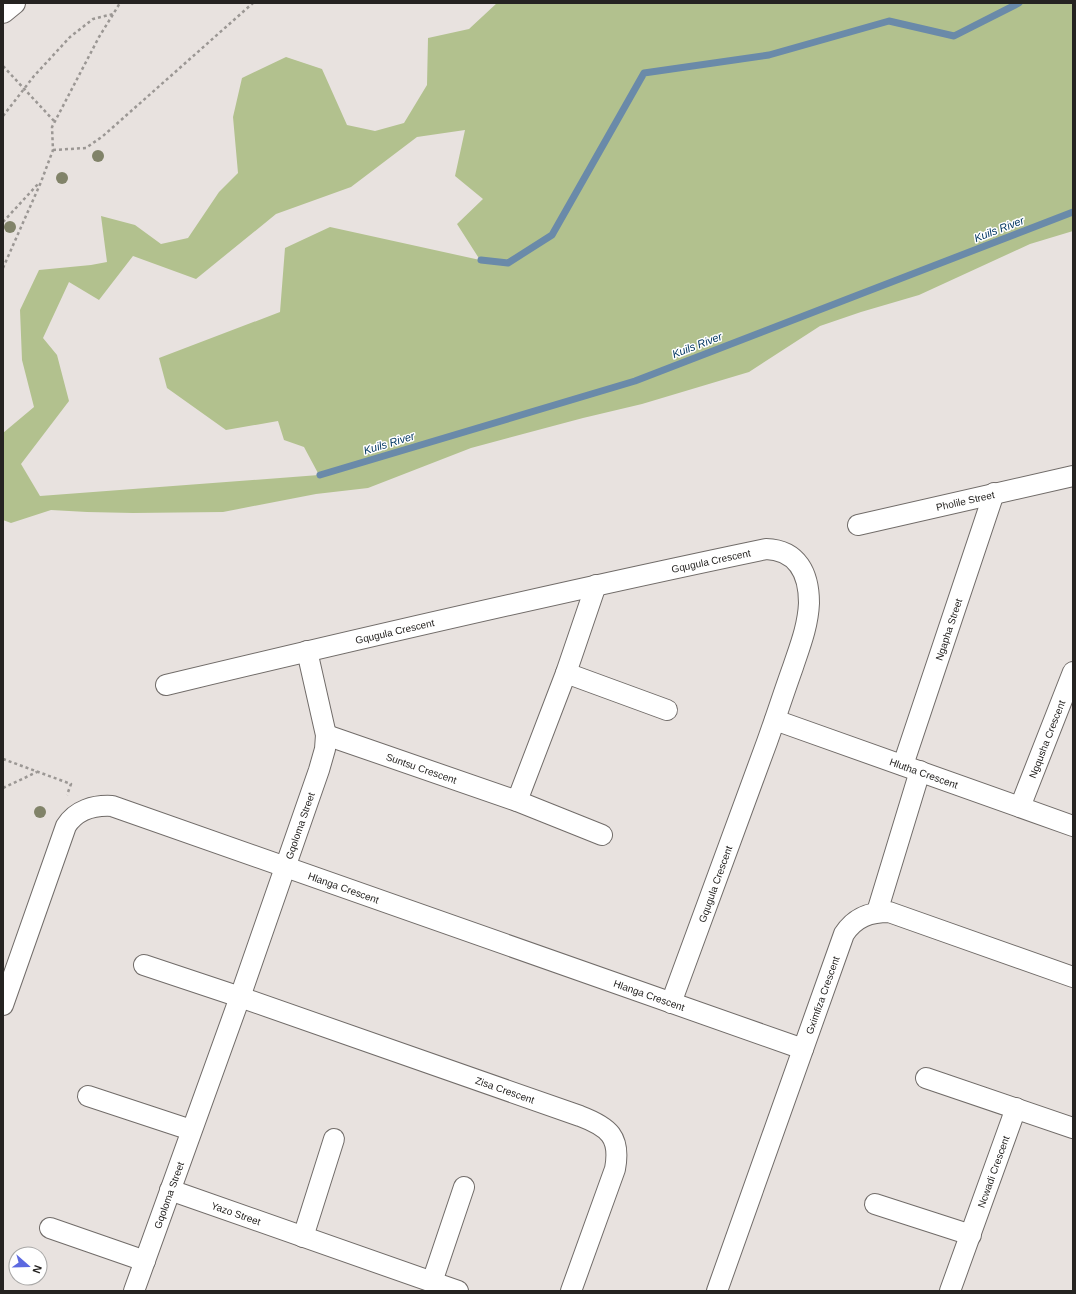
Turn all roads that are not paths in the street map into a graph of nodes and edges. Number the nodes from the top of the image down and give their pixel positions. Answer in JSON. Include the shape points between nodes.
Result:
{"nodes":[{"id":1,"x":14,"y":3,"type":"edge"},
{"id":2,"x":3,"y":12,"type":"edge"},
{"id":3,"x":1073,"y":476,"type":"edge"},
{"id":4,"x":994,"y":493,"type":"junction"},
{"id":5,"x":858,"y":525,"type":"dead end"},
{"id":6,"x":596,"y":585,"type":"junction"},
{"id":7,"x":307,"y":651,"type":"junction"},
{"id":8,"x":566,"y":673,"type":"junction"},
{"id":9,"x":1072,"y":679,"type":"edge"},
{"id":10,"x":166,"y":685,"type":"dead end"},
{"id":11,"x":667,"y":710,"type":"dead end"},
{"id":12,"x":775,"y":720,"type":"junction"},
{"id":13,"x":326,"y":735,"type":"junction"},
{"id":14,"x":912,"y":768,"type":"junction"},
{"id":15,"x":517,"y":801,"type":"junction"},
{"id":16,"x":1020,"y":807,"type":"junction"},
{"id":17,"x":1073,"y":826,"type":"edge"},
{"id":18,"x":602,"y":835,"type":"dead end"},
{"id":19,"x":285,"y":867,"type":"junction"},
{"id":20,"x":877,"y":912,"type":"junction"},
{"id":21,"x":144,"y":965,"type":"dead end"},
{"id":22,"x":1073,"y":977,"type":"edge"},
{"id":23,"x":240,"y":997,"type":"junction"},
{"id":24,"x":671,"y":1003,"type":"junction"},
{"id":25,"x":3,"y":1005,"type":"edge"},
{"id":26,"x":803,"y":1049,"type":"junction"},
{"id":27,"x":926,"y":1078,"type":"dead end"},
{"id":28,"x":88,"y":1096,"type":"dead end"},
{"id":29,"x":1016,"y":1108,"type":"junction"},
{"id":30,"x":1073,"y":1128,"type":"edge"},
{"id":31,"x":192,"y":1130,"type":"junction"},
{"id":32,"x":334,"y":1139,"type":"dead end"},
{"id":33,"x":464,"y":1187,"type":"dead end"},
{"id":34,"x":170,"y":1190,"type":"junction"},
{"id":35,"x":876,"y":1204,"type":"dead end"},
{"id":36,"x":50,"y":1228,"type":"dead end"},
{"id":37,"x":971,"y":1235,"type":"junction"},
{"id":38,"x":303,"y":1237,"type":"junction"},
{"id":39,"x":145,"y":1261,"type":"junction"},
{"id":40,"x":432,"y":1282,"type":"junction"},
{"id":41,"x":134,"y":1291,"type":"edge"},
{"id":42,"x":458,"y":1291,"type":"edge"},
{"id":43,"x":571,"y":1291,"type":"edge"},
{"id":44,"x":717,"y":1291,"type":"edge"},
{"id":45,"x":950,"y":1291,"type":"edge"}],
"edges":[{"from":1,"to":2,"type":"main road"},
{"from":3,"to":4,"type":"street","name":"Pholile Street"},
{"from":4,"to":5,"type":"street","name":"Pholile Street"},
{"from":4,"to":14,"type":"street","name":"Ngapha Street"},
{"from":6,"to":7,"type":"street","name":"Gqugula Crescent"},
{"from":6,"to":8,"type":"street"},
{"from":6,"to":12,"type":"street","name":"Gqugula Crescent","via":[[766,549],[786,553],[801,567],[806,577],[808,620]]},
{"from":7,"to":10,"type":"street","name":"Gqugula Crescent"},
{"from":7,"to":13,"type":"street","name":"Gqoloma Street"},
{"from":8,"to":11,"type":"street"},
{"from":8,"to":15,"type":"street"},
{"from":9,"to":16,"type":"street","name":"Ngqusha Crescent"},
{"from":12,"to":14,"type":"street","name":"Hlutha Crescent"},
{"from":12,"to":24,"type":"street","name":"Gqugula Crescent"},
{"from":13,"to":15,"type":"street","name":"Suntsu Crescent"},
{"from":13,"to":19,"type":"street","name":"Gqoloma Street","via":[[319,770]]},
{"from":14,"to":16,"type":"street","name":"Hlutha Crescent"},
{"from":14,"to":20,"type":"street","name":"Ngapha Street"},
{"from":15,"to":18,"type":"street","name":"Suntsu Crescent"},
{"from":16,"to":17,"type":"street","name":"Hlutha Crescent"},
{"from":19,"to":23,"type":"street","name":"Gqoloma Street"},
{"from":19,"to":24,"type":"street","name":"Hlanga Crescent"},
{"from":19,"to":25,"type":"street","name":"Hlanga Crescent","via":[[112,806],[88,808],[66,826]]},
{"from":20,"to":22,"type":"street","name":"Gximfiza Crescent","via":[[889,912]]},
{"from":20,"to":26,"type":"street","name":"Gximfiza Crescent","via":[[865,915],[854,922],[844,934]]},
{"from":21,"to":23,"type":"street"},
{"from":23,"to":31,"type":"street","name":"Gqoloma Street"},
{"from":23,"to":43,"type":"street","name":"Zisa Crescent","via":[[580,1116],[604,1128],[616,1145],[615,1169]]},
{"from":24,"to":26,"type":"street","name":"Hlanga Crescent"},
{"from":26,"to":44,"type":"street","name":"Gximfiza Crescent"},
{"from":27,"to":29,"type":"street"},
{"from":28,"to":31,"type":"street"},
{"from":29,"to":30,"type":"street"},
{"from":29,"to":37,"type":"street","name":"Ncwadi Crescent"},
{"from":31,"to":34,"type":"street","name":"Gqoloma Street"},
{"from":32,"to":38,"type":"street"},
{"from":33,"to":40,"type":"street"},
{"from":34,"to":38,"type":"street","name":"Yazo Street"},
{"from":34,"to":39,"type":"street","name":"Gqoloma Street"},
{"from":35,"to":37,"type":"street"},
{"from":36,"to":39,"type":"street"},
{"from":37,"to":45,"type":"street","name":"Ncwadi Crescent"},
{"from":38,"to":40,"type":"street","name":"Yazo Street"},
{"from":39,"to":41,"type":"street","name":"Gqoloma Street"},
{"from":40,"to":42,"type":"street","name":"Yazo Street"}]}
